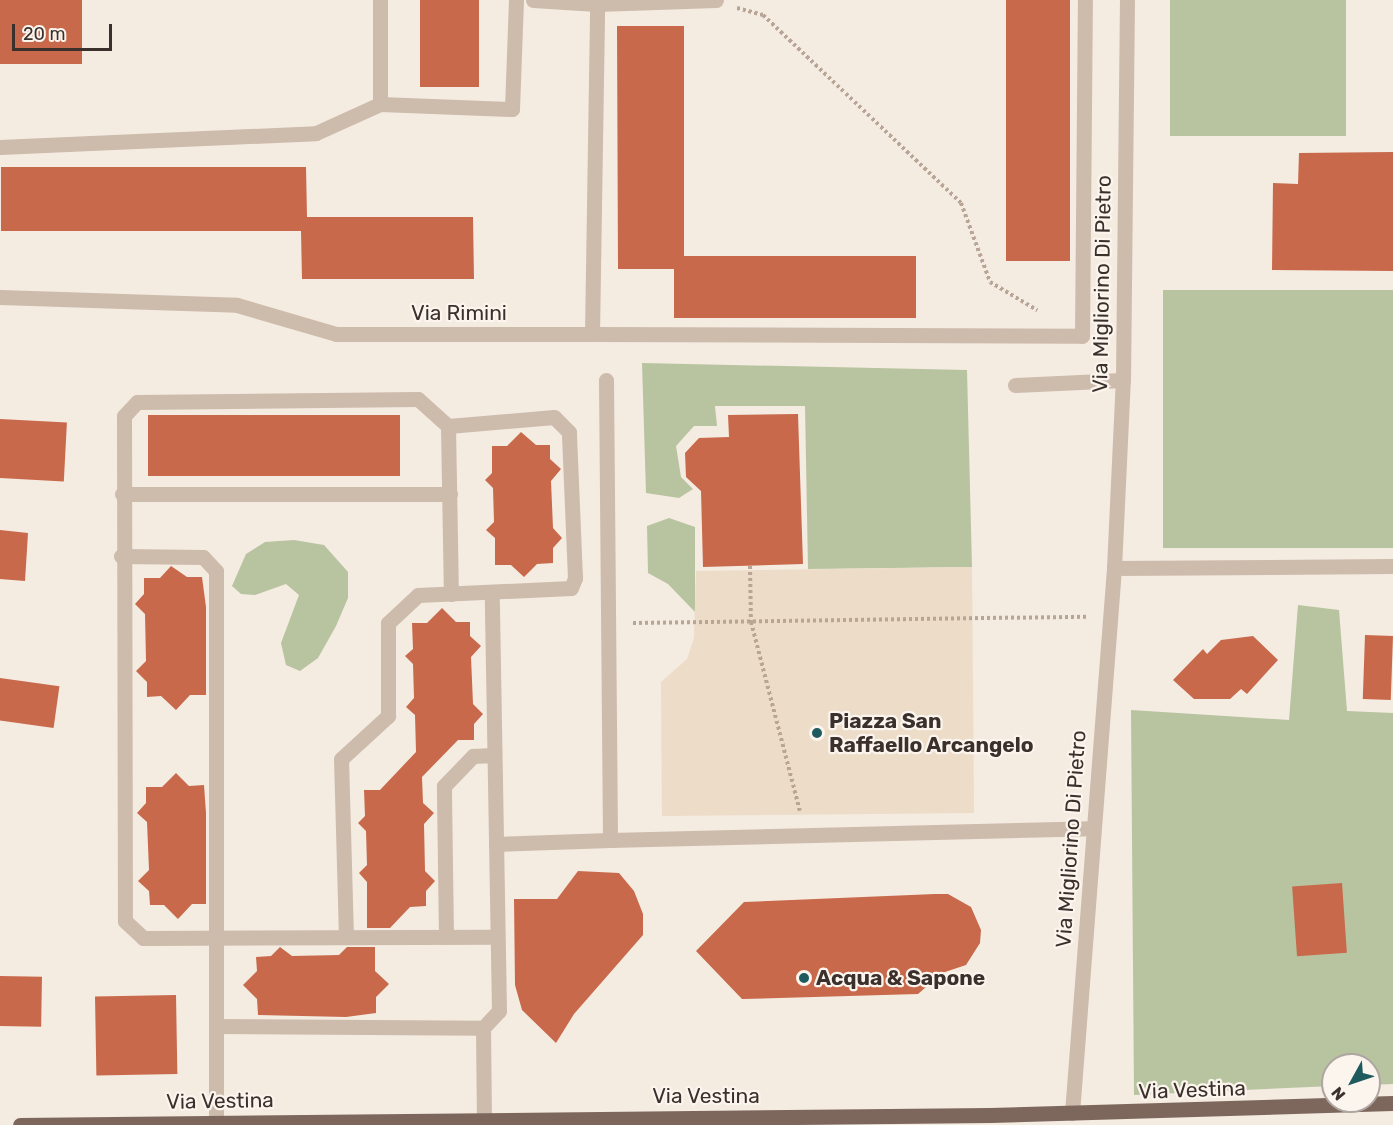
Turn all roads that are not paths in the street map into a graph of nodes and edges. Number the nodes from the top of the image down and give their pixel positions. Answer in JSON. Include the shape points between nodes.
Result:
{"nodes":[{"id":1,"x":380,"y":0,"type":"edge"},
{"id":2,"x":516,"y":0,"type":"edge"},
{"id":3,"x":533,"y":0,"type":"edge"},
{"id":4,"x":1085,"y":0,"type":"edge"},
{"id":5,"x":1127,"y":0,"type":"edge"},
{"id":6,"x":716,"y":1,"type":"edge"},
{"id":7,"x":597,"y":4,"type":"junction"},
{"id":8,"x":380,"y":104,"type":"junction"},
{"id":9,"x":0,"y":147,"type":"edge"},
{"id":10,"x":0,"y":297,"type":"edge"},
{"id":11,"x":592,"y":334,"type":"junction"},
{"id":12,"x":606,"y":380,"type":"dead end"},
{"id":13,"x":1123,"y":380,"type":"junction"},
{"id":14,"x":1015,"y":385,"type":"dead end"},
{"id":15,"x":448,"y":426,"type":"junction"},
{"id":16,"x":122,"y":494,"type":"junction"},
{"id":17,"x":450,"y":494,"type":"junction"},
{"id":18,"x":122,"y":556,"type":"junction"},
{"id":19,"x":1393,"y":566,"type":"edge"},
{"id":20,"x":1114,"y":568,"type":"junction"},
{"id":21,"x":451,"y":594,"type":"junction"},
{"id":22,"x":492,"y":594,"type":"junction"},
{"id":23,"x":494,"y":755,"type":"junction"},
{"id":24,"x":1092,"y":828,"type":"junction"},
{"id":25,"x":610,"y":840,"type":"junction"},
{"id":26,"x":496,"y":844,"type":"junction"},
{"id":27,"x":346,"y":937,"type":"junction"},
{"id":28,"x":446,"y":937,"type":"junction"},
{"id":29,"x":497,"y":937,"type":"junction"},
{"id":30,"x":219,"y":939,"type":"junction"},
{"id":31,"x":217,"y":1026,"type":"junction"},
{"id":32,"x":483,"y":1028,"type":"junction"},
{"id":33,"x":1393,"y":1103,"type":"edge"},
{"id":34,"x":1072,"y":1113,"type":"junction"},
{"id":35,"x":484,"y":1118,"type":"junction"},
{"id":36,"x":514,"y":1121,"type":"edge"},
{"id":37,"x":216,"y":1122,"type":"junction"},
{"id":38,"x":20,"y":1125,"type":"edge"}],
"edges":[{"from":1,"to":8,"type":"street"},
{"from":2,"to":8,"type":"street","via":[[512,109]]},
{"from":3,"to":7,"type":"street"},
{"from":4,"to":11,"type":"street","name":"Via Rimini","via":[[1082,336]]},
{"from":5,"to":13,"type":"street","name":"Via Migliorino Di Pietro"},
{"from":6,"to":7,"type":"street"},
{"from":7,"to":11,"type":"street"},
{"from":8,"to":9,"type":"street","via":[[316,133]]},
{"from":10,"to":11,"type":"street","name":"Via Rimini","via":[[237,304],[336,334]]},
{"from":12,"to":25,"type":"street"},
{"from":13,"to":14,"type":"street"},
{"from":13,"to":20,"type":"street","name":"Via Migliorino Di Pietro"},
{"from":15,"to":16,"type":"street","via":[[418,399],[137,402],[124,416]]},
{"from":15,"to":17,"type":"street"},
{"from":15,"to":22,"type":"street","via":[[554,417],[569,432],[574,583],[563,591]]},
{"from":16,"to":17,"type":"street"},
{"from":16,"to":18,"type":"street"},
{"from":17,"to":21,"type":"street"},
{"from":18,"to":30,"type":"street","via":[[124,921],[143,938]]},
{"from":18,"to":30,"type":"street","via":[[202,557],[216,571]]},
{"from":19,"to":20,"type":"street"},
{"from":20,"to":24,"type":"street","name":"Via Migliorino Di Pietro"},
{"from":21,"to":22,"type":"street"},
{"from":21,"to":27,"type":"street","via":[[418,595],[388,623],[388,716],[341,759]]},
{"from":22,"to":23,"type":"street"},
{"from":23,"to":26,"type":"street"},
{"from":23,"to":28,"type":"street","via":[[473,756],[444,786]]},
{"from":24,"to":25,"type":"street"},
{"from":24,"to":34,"type":"street","name":"Via Migliorino Di Pietro"},
{"from":25,"to":26,"type":"street"},
{"from":26,"to":29,"type":"street"},
{"from":27,"to":28,"type":"street"},
{"from":27,"to":30,"type":"street"},
{"from":28,"to":29,"type":"street"},
{"from":29,"to":32,"type":"street","via":[[499,1011]]},
{"from":30,"to":31,"type":"street"},
{"from":31,"to":32,"type":"street"},
{"from":31,"to":37,"type":"street"},
{"from":32,"to":35,"type":"street"},
{"from":33,"to":34,"type":"main road","name":"Via Vestina"},
{"from":34,"to":36,"type":"main road","name":"Via Vestina"},
{"from":35,"to":36,"type":"main road","name":"Via Vestina"},
{"from":35,"to":37,"type":"main road","name":"Via Vestina"},
{"from":37,"to":38,"type":"main road","name":"Via Vestina"}]}
